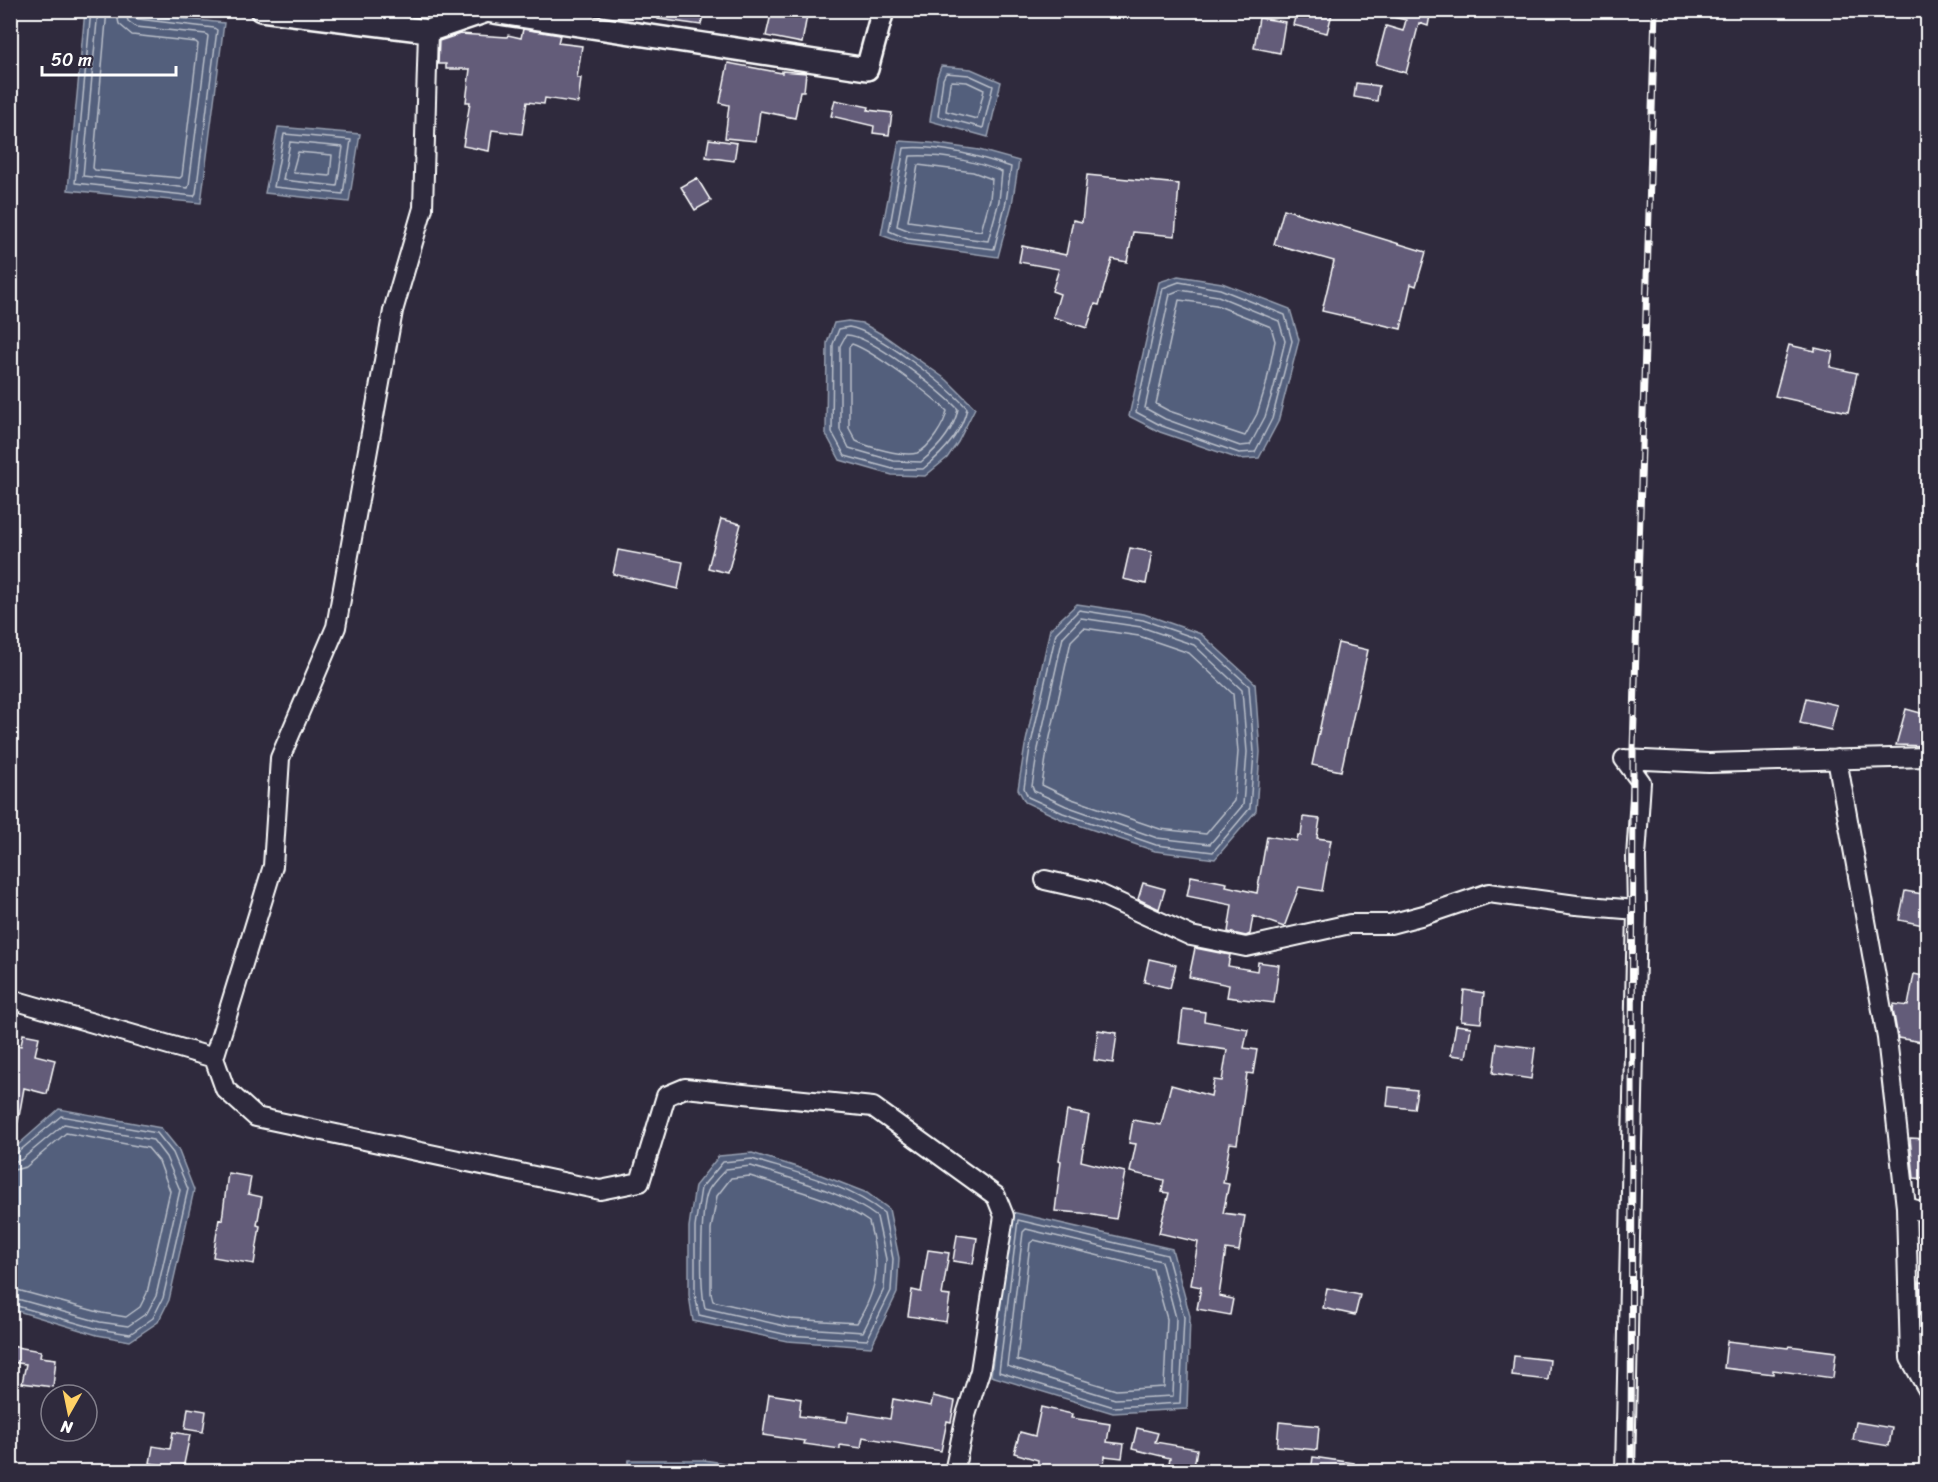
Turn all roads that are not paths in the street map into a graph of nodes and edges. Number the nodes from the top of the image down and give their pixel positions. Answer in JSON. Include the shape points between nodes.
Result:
{"nodes":[{"id":1,"x":261,"y":10,"type":"edge"},
{"id":2,"x":883,"y":10,"type":"edge"},
{"id":3,"x":487,"y":11,"type":"edge"},
{"id":4,"x":428,"y":31,"type":"junction"},
{"id":5,"x":1928,"y":757,"type":"edge"},
{"id":6,"x":1837,"y":759,"type":"junction"},
{"id":7,"x":1045,"y":880,"type":"dead end"},
{"id":8,"x":1637,"y":910,"type":"junction"},
{"id":9,"x":10,"y":999,"type":"edge"},
{"id":10,"x":214,"y":1058,"type":"junction"},
{"id":11,"x":1906,"y":1207,"type":"junction"},
{"id":12,"x":1928,"y":1213,"type":"edge"},
{"id":13,"x":1928,"y":1390,"type":"edge"},
{"id":14,"x":954,"y":1472,"type":"edge"},
{"id":15,"x":1624,"y":1472,"type":"edge"}],
"edges":[{"from":1,"to":4,"type":"street"},
{"from":2,"to":3,"type":"street","via":[[867,69]]},
{"from":3,"to":4,"type":"street"},
{"from":4,"to":10,"type":"street","via":[[423,208],[393,311],[336,627],[280,758],[273,866]]},
{"from":5,"to":6,"type":"street"},
{"from":6,"to":8,"type":"street","via":[[1709,764],[1624,759],[1641,782]]},
{"from":6,"to":11,"type":"street","via":[[1887,1038]]},
{"from":7,"to":8,"type":"street","via":[[1093,891],[1191,936],[1246,947],[1350,924],[1390,924],[1489,893]]},
{"from":8,"to":15,"type":"street"},
{"from":9,"to":10,"type":"street"},
{"from":10,"to":14,"type":"street","via":[[225,1089],[256,1117],[600,1190],[640,1182],[666,1096],[685,1088],[873,1107],[996,1196],[1004,1216],[980,1371]]},
{"from":11,"to":12,"type":"street"},
{"from":11,"to":13,"type":"street","via":[[1910,1358]]}]}
